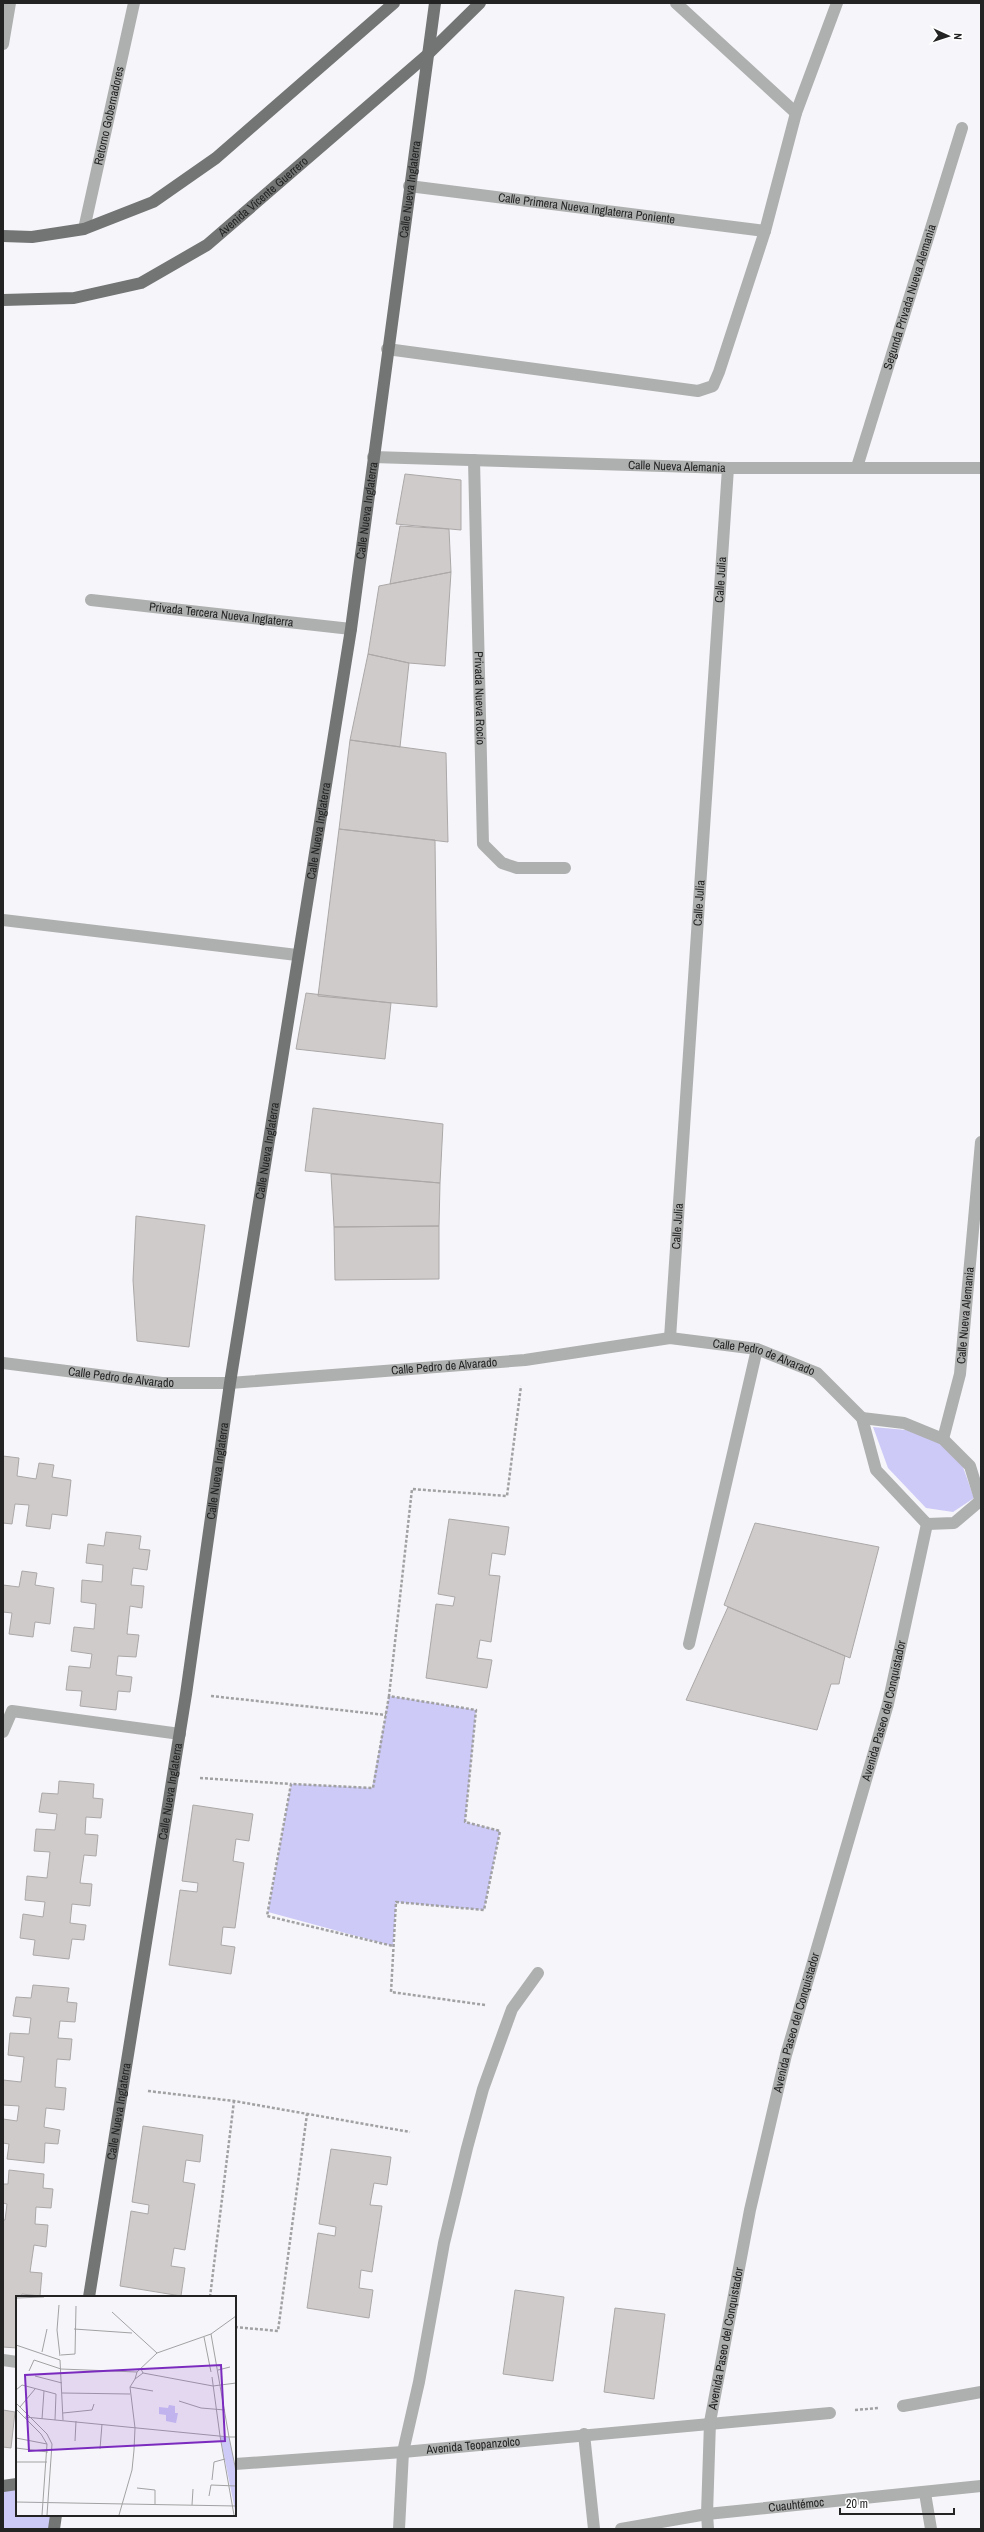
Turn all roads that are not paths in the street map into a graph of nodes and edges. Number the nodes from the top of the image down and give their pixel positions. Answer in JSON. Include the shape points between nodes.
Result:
{"nodes":[{"id":1,"x":10,"y":3,"type":"edge"},
{"id":2,"x":134,"y":3,"type":"edge"},
{"id":3,"x":394,"y":3,"type":"edge"},
{"id":4,"x":435,"y":3,"type":"edge"},
{"id":5,"x":480,"y":3,"type":"edge"},
{"id":6,"x":676,"y":3,"type":"edge"},
{"id":7,"x":837,"y":3,"type":"edge"},
{"id":8,"x":3,"y":44,"type":"edge"},
{"id":9,"x":426,"y":56,"type":"junction"},
{"id":10,"x":796,"y":113,"type":"junction"},
{"id":11,"x":962,"y":128,"type":"dead end"},
{"id":12,"x":409,"y":186,"type":"junction"},
{"id":13,"x":84,"y":229,"type":"junction"},
{"id":14,"x":765,"y":231,"type":"junction"},
{"id":15,"x":3,"y":236,"type":"edge"},
{"id":16,"x":3,"y":300,"type":"edge"},
{"id":17,"x":387,"y":349,"type":"junction"},
{"id":18,"x":374,"y":457,"type":"junction"},
{"id":19,"x":474,"y":460,"type":"junction"},
{"id":20,"x":857,"y":467,"type":"junction"},
{"id":21,"x":728,"y":468,"type":"junction"},
{"id":22,"x":981,"y":468,"type":"edge"},
{"id":23,"x":91,"y":600,"type":"dead end"},
{"id":24,"x":351,"y":629,"type":"junction"},
{"id":25,"x":565,"y":868,"type":"dead end"},
{"id":26,"x":3,"y":920,"type":"edge"},
{"id":27,"x":297,"y":954,"type":"junction"},
{"id":28,"x":981,"y":1142,"type":"edge"},
{"id":29,"x":670,"y":1338,"type":"junction"},
{"id":30,"x":757,"y":1349,"type":"junction"},
{"id":31,"x":3,"y":1363,"type":"edge"},
{"id":32,"x":230,"y":1383,"type":"junction"},
{"id":33,"x":862,"y":1418,"type":"junction"},
{"id":34,"x":942,"y":1439,"type":"junction"},
{"id":35,"x":981,"y":1501,"type":"edge"},
{"id":36,"x":927,"y":1524,"type":"junction"},
{"id":37,"x":689,"y":1644,"type":"dead end"},
{"id":38,"x":3,"y":1732,"type":"edge"},
{"id":39,"x":180,"y":1734,"type":"junction"},
{"id":40,"x":538,"y":1973,"type":"dead end"},
{"id":41,"x":89,"y":2296,"type":"edge"},
{"id":42,"x":3,"y":2360,"type":"edge"},
{"id":43,"x":16,"y":2362,"type":"edge"},
{"id":44,"x":981,"y":2392,"type":"edge"},
{"id":45,"x":903,"y":2406,"type":"road end"},
{"id":46,"x":830,"y":2412,"type":"road end"},
{"id":47,"x":710,"y":2422,"type":"junction"},
{"id":48,"x":584,"y":2434,"type":"junction"},
{"id":49,"x":403,"y":2452,"type":"junction"},
{"id":50,"x":236,"y":2464,"type":"edge"},
{"id":51,"x":16,"y":2484,"type":"edge"},
{"id":52,"x":3,"y":2486,"type":"edge"},
{"id":53,"x":981,"y":2486,"type":"edge"},
{"id":54,"x":924,"y":2493,"type":"junction"},
{"id":55,"x":707,"y":2514,"type":"junction"},
{"id":56,"x":56,"y":2516,"type":"edge"},
{"id":57,"x":54,"y":2529,"type":"edge"},
{"id":58,"x":399,"y":2529,"type":"edge"},
{"id":59,"x":594,"y":2529,"type":"edge"},
{"id":60,"x":621,"y":2529,"type":"edge"},
{"id":61,"x":708,"y":2529,"type":"edge"},
{"id":62,"x":931,"y":2529,"type":"edge"}],
"edges":[{"from":1,"to":8,"type":"street"},
{"from":2,"to":13,"type":"street","name":"Retorno Gobernadores"},
{"from":3,"to":13,"type":"main road","via":[[216,158],[153,202]]},
{"from":4,"to":9,"type":"main road","name":"Calle Nueva Inglaterra"},
{"from":5,"to":9,"type":"main road","name":"Avenida Vicente Guerrero"},
{"from":6,"to":10,"type":"street"},
{"from":7,"to":10,"type":"street"},
{"from":9,"to":12,"type":"main road","name":"Calle Nueva Inglaterra"},
{"from":9,"to":16,"type":"main road","name":"Avenida Vicente Guerrero","via":[[207,245],[148,280],[74,298]]},
{"from":10,"to":14,"type":"street"},
{"from":11,"to":20,"type":"street","name":"Segunda Privada Nueva Alemania"},
{"from":12,"to":14,"type":"street","name":"Calle Primera Nueva Inglaterra Poniente"},
{"from":12,"to":17,"type":"main road","name":"Calle Nueva Inglaterra"},
{"from":13,"to":15,"type":"main road","via":[[32,237]]},
{"from":14,"to":17,"type":"street","via":[[719,372],[713,386],[698,391]]},
{"from":17,"to":18,"type":"main road","name":"Calle Nueva Inglaterra"},
{"from":18,"to":19,"type":"street","name":"Calle Nueva Alemania"},
{"from":18,"to":24,"type":"main road","name":"Calle Nueva Inglaterra"},
{"from":19,"to":21,"type":"street","name":"Calle Nueva Alemania"},
{"from":19,"to":25,"type":"street","name":"Privada Nueva Rocío","via":[[483,844],[502,863],[517,868]]},
{"from":20,"to":21,"type":"street","name":"Calle Nueva Alemania"},
{"from":20,"to":22,"type":"street","name":"Calle Nueva Alemania"},
{"from":21,"to":29,"type":"street","name":"Calle Julia"},
{"from":23,"to":24,"type":"street","name":"Privada Tercera Nueva Inglaterra"},
{"from":24,"to":27,"type":"main road","name":"Calle Nueva Inglaterra"},
{"from":26,"to":27,"type":"street"},
{"from":27,"to":32,"type":"main road","name":"Calle Nueva Inglaterra"},
{"from":28,"to":34,"type":"street","name":"Calle Nueva Alemania","via":[[960,1374]]},
{"from":29,"to":30,"type":"street","name":"Calle Pedro de Alvarado"},
{"from":29,"to":32,"type":"street","name":"Calle Pedro de Alvarado","via":[[525,1360]]},
{"from":30,"to":33,"type":"street","name":"Calle Pedro de Alvarado","via":[[817,1373]]},
{"from":30,"to":37,"type":"street"},
{"from":31,"to":32,"type":"street","name":"Calle Pedro de Alvarado","via":[[162,1383]]},
{"from":32,"to":39,"type":"main road","name":"Calle Nueva Inglaterra"},
{"from":33,"to":34,"type":"street","via":[[904,1423]]},
{"from":33,"to":36,"type":"street","name":"Calle Pedro de Alvarado","via":[[876,1470]]},
{"from":34,"to":35,"type":"street","via":[[970,1466]]},
{"from":35,"to":36,"type":"street","via":[[954,1523]]},
{"from":36,"to":47,"type":"street","name":"Avenida Paseo del Conquistador","via":[[888,1704],[786,2055],[750,2210]]},
{"from":38,"to":39,"type":"street","via":[[12,1711]]},
{"from":39,"to":41,"type":"main road","name":"Calle Nueva Inglaterra"},
{"from":40,"to":49,"type":"street","via":[[512,2009],[483,2089],[453,2207]]},
{"from":42,"to":43,"type":"street"},
{"from":44,"to":45,"type":"street"},
{"from":46,"to":47,"type":"street"},
{"from":47,"to":48,"type":"street","name":"Avenida Teopanzolco"},
{"from":47,"to":55,"type":"street","name":"Avenida Paseo del Conquistador"},
{"from":48,"to":49,"type":"street","name":"Avenida Teopanzolco"},
{"from":48,"to":59,"type":"street"},
{"from":49,"to":50,"type":"street","name":"Avenida Teopanzolco"},
{"from":49,"to":58,"type":"street"},
{"from":51,"to":52,"type":"main road"},
{"from":53,"to":54,"type":"street","name":"Cuauhtémoc"},
{"from":54,"to":55,"type":"street","name":"Cuauhtémoc"},
{"from":54,"to":62,"type":"street"},
{"from":55,"to":60,"type":"street"},
{"from":55,"to":61,"type":"street","name":"Avenida Paseo del Conquistador"},
{"from":56,"to":57,"type":"main road"}]}
